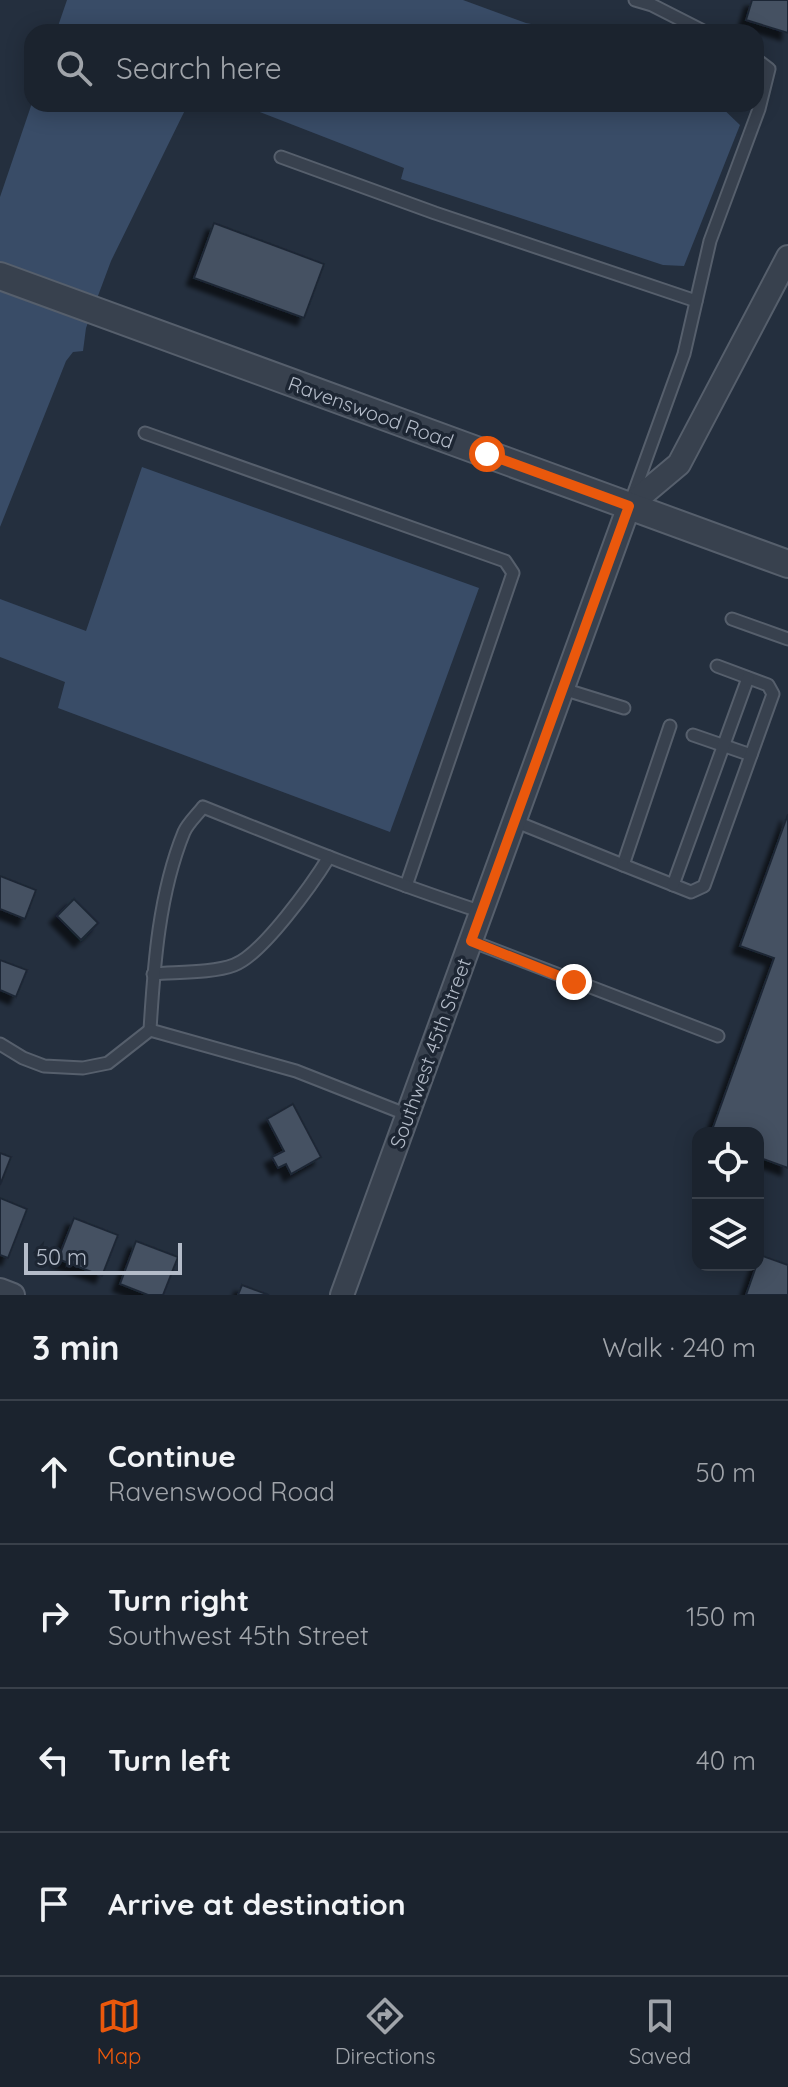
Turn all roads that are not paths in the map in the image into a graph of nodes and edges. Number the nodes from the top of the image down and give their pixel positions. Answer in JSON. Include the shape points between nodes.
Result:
{"nodes":[{"id":1,"x":635,"y":0,"type":"edge"},
{"id":2,"x":689,"y":24,"type":"edge"},
{"id":3,"x":764,"y":65,"type":"edge"},
{"id":4,"x":764,"y":89,"type":"edge"},
{"id":5,"x":758,"y":112,"type":"edge"},
{"id":6,"x":281,"y":157,"type":"dead end"},
{"id":7,"x":786,"y":267,"type":"edge"},
{"id":8,"x":0,"y":276,"type":"edge"},
{"id":9,"x":696,"y":301,"type":"junction"},
{"id":10,"x":145,"y":433,"type":"dead end"},
{"id":11,"x":629,"y":506,"type":"junction"},
{"id":12,"x":788,"y":564,"type":"edge"},
{"id":13,"x":732,"y":619,"type":"dead end"},
{"id":14,"x":788,"y":639,"type":"edge"},
{"id":15,"x":717,"y":666,"type":"dead end"},
{"id":16,"x":748,"y":678,"type":"junction"},
{"id":17,"x":563,"y":689,"type":"junction"},
{"id":18,"x":624,"y":708,"type":"dead end"},
{"id":19,"x":670,"y":726,"type":"dead end"},
{"id":20,"x":693,"y":735,"type":"dead end"},
{"id":21,"x":724,"y":746,"type":"junction"},
{"id":22,"x":751,"y":755,"type":"junction"},
{"id":23,"x":514,"y":821,"type":"junction"},
{"id":24,"x":329,"y":857,"type":"junction"},
{"id":25,"x":623,"y":865,"type":"junction"},
{"id":26,"x":673,"y":885,"type":"junction"},
{"id":27,"x":406,"y":886,"type":"junction"},
{"id":28,"x":482,"y":912,"type":"junction"},
{"id":29,"x":471,"y":941,"type":"junction"},
{"id":30,"x":153,"y":974,"type":"junction"},
{"id":31,"x":150,"y":1030,"type":"junction"},
{"id":32,"x":718,"y":1036,"type":"dead end"},
{"id":33,"x":0,"y":1044,"type":"edge"},
{"id":34,"x":408,"y":1115,"type":"junction"},
{"id":35,"x":0,"y":1290,"type":"edge"},
{"id":36,"x":13,"y":1295,"type":"edge"},
{"id":37,"x":342,"y":1295,"type":"edge"}],
"edges":[{"from":1,"to":2,"type":"lane"},
{"from":3,"to":4,"type":"lane","via":[[769,69]]},
{"from":5,"to":9,"type":"lane","via":[[710,241]]},
{"from":6,"to":9,"type":"lane"},
{"from":7,"to":11,"type":"street","via":[[679,464]]},
{"from":8,"to":11,"type":"street","name":"Ravenswood Road"},
{"from":9,"to":11,"type":"lane","via":[[684,354]]},
{"from":10,"to":27,"type":"lane","via":[[505,561],[513,573]]},
{"from":11,"to":12,"type":"street","name":"Ravenswood Road"},
{"from":11,"to":17,"type":"street","name":"Southwest 45th Street"},
{"from":13,"to":14,"type":"lane"},
{"from":15,"to":16,"type":"lane"},
{"from":16,"to":21,"type":"lane"},
{"from":16,"to":22,"type":"lane","via":[[768,685],[773,694]]},
{"from":17,"to":18,"type":"lane"},
{"from":17,"to":23,"type":"street","name":"Southwest 45th Street"},
{"from":19,"to":25,"type":"lane"},
{"from":20,"to":21,"type":"lane"},
{"from":21,"to":22,"type":"lane"},
{"from":21,"to":26,"type":"lane"},
{"from":22,"to":26,"type":"lane","via":[[704,886],[691,892]]},
{"from":23,"to":25,"type":"lane"},
{"from":23,"to":28,"type":"street","name":"Southwest 45th Street"},
{"from":24,"to":27,"type":"lane"},
{"from":24,"to":30,"type":"lane","via":[[253,954],[224,968]]},
{"from":24,"to":30,"type":"lane","via":[[203,807],[185,829],[170,879]]},
{"from":25,"to":26,"type":"lane"},
{"from":27,"to":28,"type":"lane"},
{"from":28,"to":29,"type":"street","name":"Southwest 45th Street"},
{"from":29,"to":32,"type":"lane"},
{"from":29,"to":34,"type":"street","name":"Southwest 45th Street"},
{"from":30,"to":31,"type":"lane"},
{"from":31,"to":33,"type":"lane","via":[[108,1063],[83,1068],[44,1066]]},
{"from":31,"to":34,"type":"lane","via":[[296,1071]]},
{"from":34,"to":37,"type":"street","name":"Southwest 45th Street"},
{"from":35,"to":36,"type":"street"}]}
